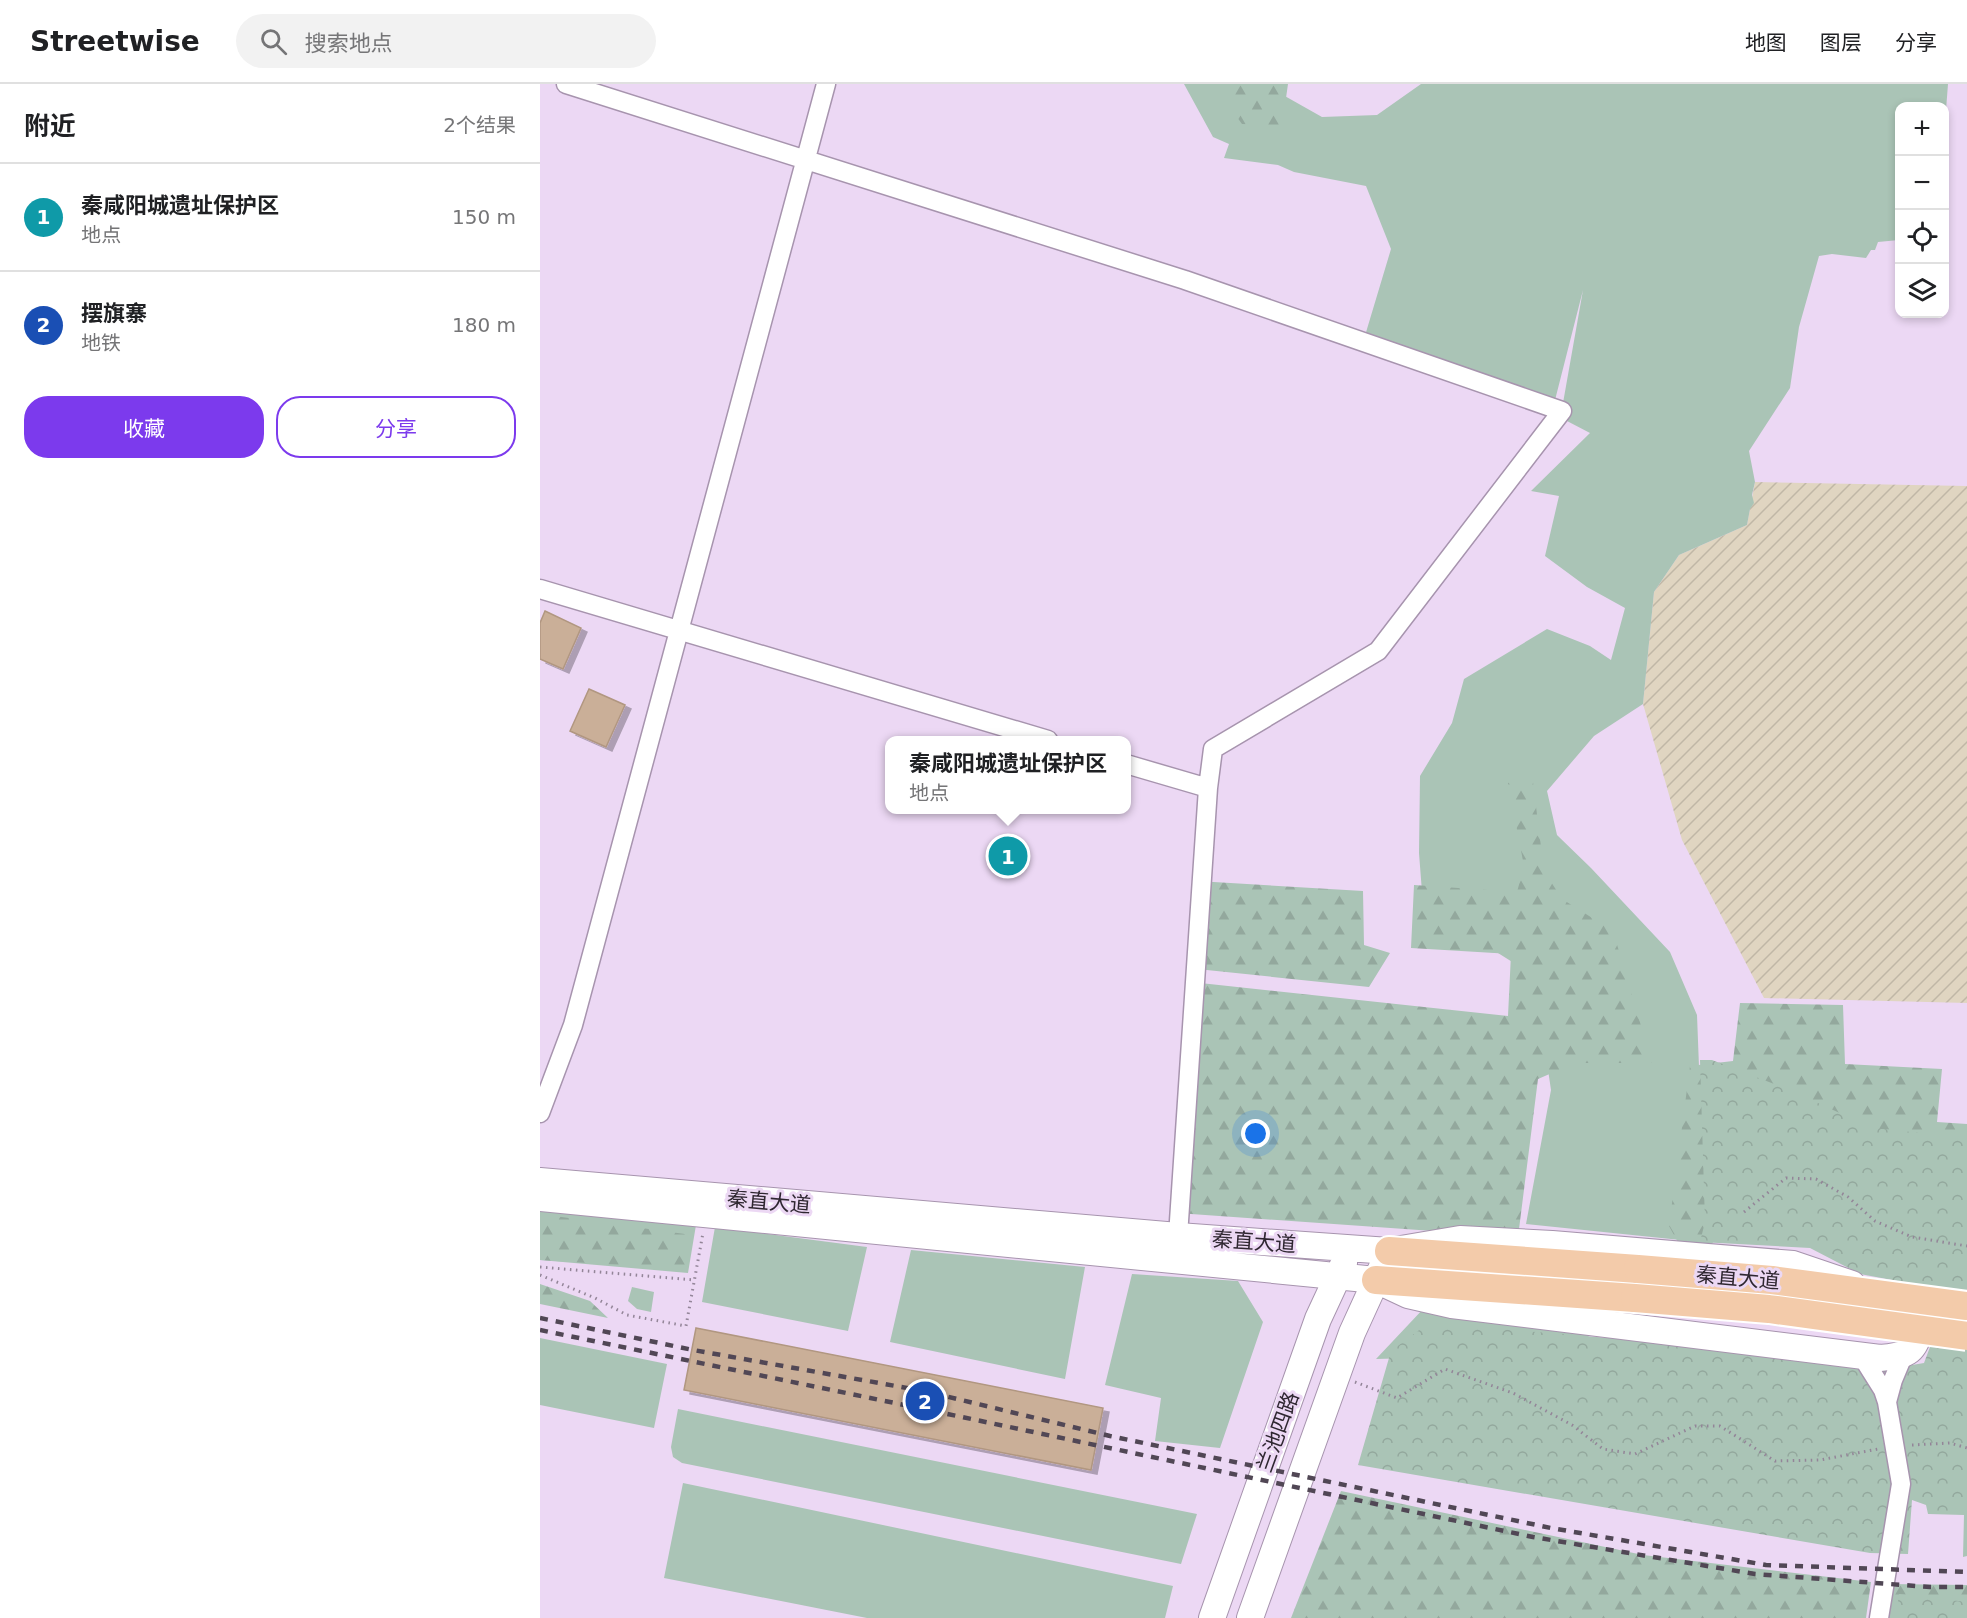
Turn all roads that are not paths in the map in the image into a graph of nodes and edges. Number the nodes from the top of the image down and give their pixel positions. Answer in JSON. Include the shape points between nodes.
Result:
{"nodes":[{"id":1,"x":566,"y":84,"type":"edge"},
{"id":2,"x":826,"y":84,"type":"edge"},
{"id":3,"x":806,"y":160,"type":"junction"},
{"id":4,"x":540,"y":589,"type":"edge"},
{"id":5,"x":680,"y":631,"type":"junction"},
{"id":6,"x":1031,"y":736,"type":"edge"},
{"id":7,"x":1131,"y":765,"type":"edge"},
{"id":8,"x":1208,"y":788,"type":"junction"},
{"id":9,"x":540,"y":1113,"type":"edge"},
{"id":10,"x":540,"y":1181,"type":"edge"},
{"id":11,"x":540,"y":1198,"type":"edge"},
{"id":12,"x":1178,"y":1236,"type":"junction"},
{"id":13,"x":1351,"y":1249,"type":"junction"},
{"id":14,"x":1389,"y":1251,"type":"junction"},
{"id":15,"x":1338,"y":1277,"type":"junction"},
{"id":16,"x":1376,"y":1280,"type":"junction"},
{"id":17,"x":1967,"y":1306,"type":"edge"},
{"id":18,"x":1967,"y":1336,"type":"edge"},
{"id":19,"x":1861,"y":1355,"type":"junction"},
{"id":20,"x":1903,"y":1356,"type":"junction"},
{"id":21,"x":1887,"y":1401,"type":"junction"},
{"id":22,"x":1212,"y":1618,"type":"edge"},
{"id":23,"x":1250,"y":1618,"type":"edge"},
{"id":24,"x":1879,"y":1618,"type":"edge"}],
"edges":[{"from":1,"to":3,"type":"street"},
{"from":2,"to":3,"type":"street"},
{"from":3,"to":5,"type":"street"},
{"from":3,"to":8,"type":"street","via":[[1185,280],[1562,411],[1378,651],[1213,749]]},
{"from":4,"to":5,"type":"street"},
{"from":5,"to":6,"type":"street"},
{"from":5,"to":9,"type":"street","via":[[573,1025]]},
{"from":7,"to":8,"type":"street"},
{"from":8,"to":12,"type":"street"},
{"from":10,"to":12,"type":"street","name":"秦直大道"},
{"from":11,"to":15,"type":"street","name":"秦直大道"},
{"from":12,"to":13,"type":"street","name":"秦直大道"},
{"from":13,"to":14,"type":"street","name":"秦直大道"},
{"from":13,"to":15,"type":"street","name":"兰池四路"},
{"from":14,"to":16,"type":"street","name":"兰池四路"},
{"from":14,"to":17,"type":"main road","name":"秦直大道","bridge":true,"via":[[1772,1280]]},
{"from":14,"to":20,"type":"street","via":[[1460,1239],[1793,1264],[1911,1306],[1924,1320],[1914,1347]]},
{"from":15,"to":16,"type":"street","name":"秦直大道"},
{"from":15,"to":22,"type":"street","name":"兰池四路","via":[[1318,1319]]},
{"from":16,"to":18,"type":"main road","name":"秦直大道","bridge":true,"via":[[1769,1309]]},
{"from":16,"to":19,"type":"street","via":[[1408,1295],[1452,1305]]},
{"from":16,"to":23,"type":"street","name":"兰池四路","via":[[1352,1333]]},
{"from":19,"to":20,"type":"street"},
{"from":19,"to":21,"type":"street"},
{"from":20,"to":21,"type":"street"},
{"from":21,"to":24,"type":"street","via":[[1900,1484]]}]}
